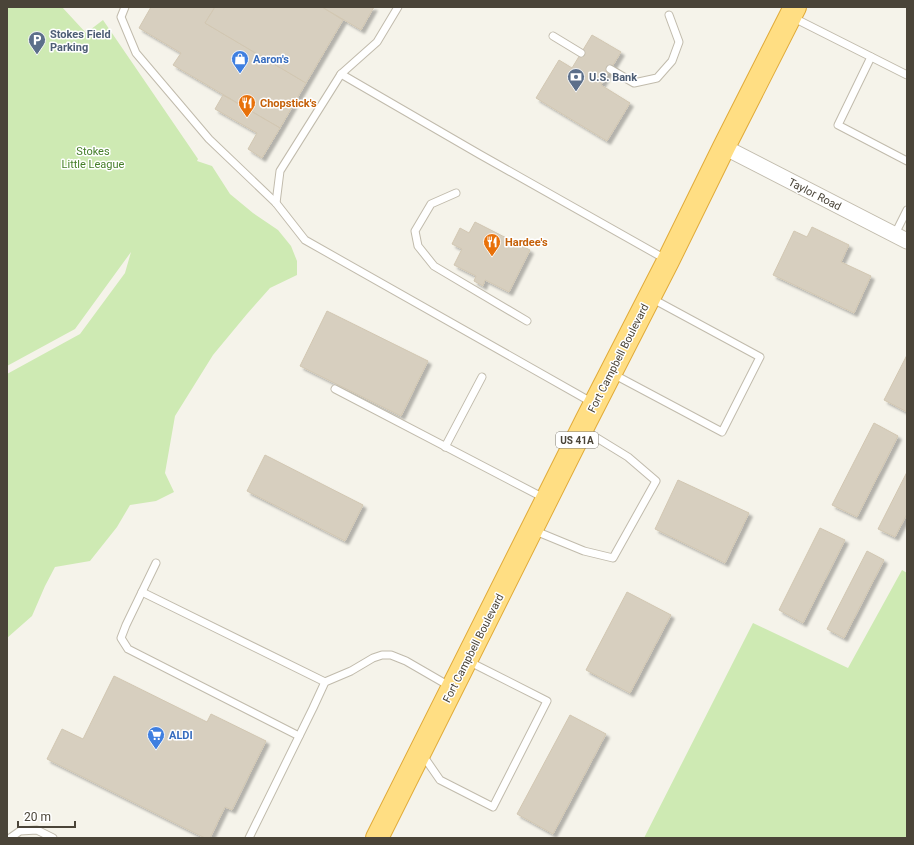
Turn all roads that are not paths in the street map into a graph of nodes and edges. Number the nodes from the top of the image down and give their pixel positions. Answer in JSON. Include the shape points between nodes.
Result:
{"nodes":[{"id":1,"x":126,"y":7,"type":"edge"},
{"id":2,"x":398,"y":7,"type":"edge"},
{"id":3,"x":792,"y":12,"type":"edge"},
{"id":4,"x":669,"y":16,"type":"dead end"},
{"id":5,"x":553,"y":36,"type":"dead end"},
{"id":6,"x":581,"y":53,"type":"dead end"},
{"id":7,"x":871,"y":57,"type":"junction"},
{"id":8,"x":610,"y":69,"type":"dead end"},
{"id":9,"x":341,"y":74,"type":"junction"},
{"id":10,"x":907,"y":75,"type":"edge"},
{"id":11,"x":724,"y":148,"type":"junction"},
{"id":12,"x":907,"y":161,"type":"edge"},
{"id":13,"x":456,"y":193,"type":"dead end"},
{"id":14,"x":276,"y":203,"type":"junction"},
{"id":15,"x":907,"y":210,"type":"edge"},
{"id":16,"x":901,"y":237,"type":"edge"},
{"id":17,"x":668,"y":261,"type":"junction"},
{"id":18,"x":650,"y":298,"type":"junction"},
{"id":19,"x":527,"y":321,"type":"dead end"},
{"id":20,"x":611,"y":373,"type":"junction"},
{"id":21,"x":482,"y":377,"type":"dead end"},
{"id":22,"x":335,"y":389,"type":"dead end"},
{"id":23,"x":595,"y":404,"type":"junction"},
{"id":24,"x":582,"y":429,"type":"junction"},
{"id":25,"x":445,"y":447,"type":"junction"},
{"id":26,"x":547,"y":500,"type":"junction"},
{"id":27,"x":532,"y":529,"type":"junction"},
{"id":28,"x":156,"y":562,"type":"dead end"},
{"id":29,"x":142,"y":592,"type":"junction"},
{"id":30,"x":466,"y":660,"type":"junction"},
{"id":31,"x":325,"y":682,"type":"junction"},
{"id":32,"x":452,"y":687,"type":"junction"},
{"id":33,"x":299,"y":736,"type":"junction"},
{"id":34,"x":420,"y":751,"type":"junction"},
{"id":35,"x":10,"y":838,"type":"edge"},
{"id":36,"x":53,"y":838,"type":"edge"},
{"id":37,"x":249,"y":838,"type":"edge"},
{"id":38,"x":377,"y":838,"type":"edge"}],
"edges":[{"from":1,"to":14,"type":"lane","via":[[121,17],[136,53],[209,139]]},
{"from":2,"to":9,"type":"lane","via":[[377,42]]},
{"from":3,"to":7,"type":"lane"},
{"from":3,"to":11,"type":"highway","name":"Fort Campbell Boulevard","number":"US 41A"},
{"from":4,"to":8,"type":"lane","via":[[678,42],[672,61],[657,78],[634,83]]},
{"from":5,"to":6,"type":"lane"},
{"from":7,"to":10,"type":"lane"},
{"from":7,"to":12,"type":"lane","via":[[838,125]]},
{"from":9,"to":14,"type":"lane","via":[[280,171]]},
{"from":9,"to":17,"type":"lane"},
{"from":11,"to":16,"type":"street","name":"Taylor Road"},
{"from":11,"to":17,"type":"highway","name":"Fort Campbell Boulevard","number":"US 41A"},
{"from":13,"to":19,"type":"lane","via":[[431,204],[415,231],[418,246],[434,266]]},
{"from":14,"to":23,"type":"lane","via":[[304,240]]},
{"from":15,"to":16,"type":"lane"},
{"from":17,"to":18,"type":"highway","name":"Fort Campbell Boulevard","number":"US 41A"},
{"from":18,"to":20,"type":"highway","name":"Fort Campbell Boulevard","number":"US 41A"},
{"from":18,"to":20,"type":"lane","via":[[760,356],[722,432]]},
{"from":20,"to":23,"type":"highway","name":"Fort Campbell Boulevard","number":"US 41A"},
{"from":21,"to":25,"type":"lane"},
{"from":22,"to":25,"type":"lane"},
{"from":23,"to":24,"type":"highway","name":"Fort Campbell Boulevard","number":"US 41A"},
{"from":24,"to":26,"type":"highway","name":"Fort Campbell Boulevard","number":"US 41A"},
{"from":24,"to":27,"type":"lane","via":[[628,457],[656,481],[613,558],[584,552]]},
{"from":25,"to":26,"type":"lane"},
{"from":26,"to":27,"type":"highway","name":"Fort Campbell Boulevard","number":"US 41A"},
{"from":27,"to":30,"type":"highway","name":"Fort Campbell Boulevard","number":"US 41A"},
{"from":28,"to":29,"type":"lane"},
{"from":29,"to":31,"type":"lane"},
{"from":29,"to":33,"type":"lane","via":[[121,638],[128,649]]},
{"from":30,"to":32,"type":"highway","name":"Fort Campbell Boulevard","number":"US 41A"},
{"from":30,"to":34,"type":"lane","via":[[548,701],[493,807],[440,780]]},
{"from":31,"to":32,"type":"lane","via":[[373,658],[391,655],[406,660]]},
{"from":31,"to":33,"type":"lane"},
{"from":32,"to":34,"type":"highway","name":"Fort Campbell Boulevard","number":"US 41A"},
{"from":33,"to":37,"type":"lane"},
{"from":34,"to":38,"type":"highway","name":"Fort Campbell Boulevard","number":"US 41A"},
{"from":35,"to":36,"type":"lane","via":[[20,831],[37,830]]}]}
